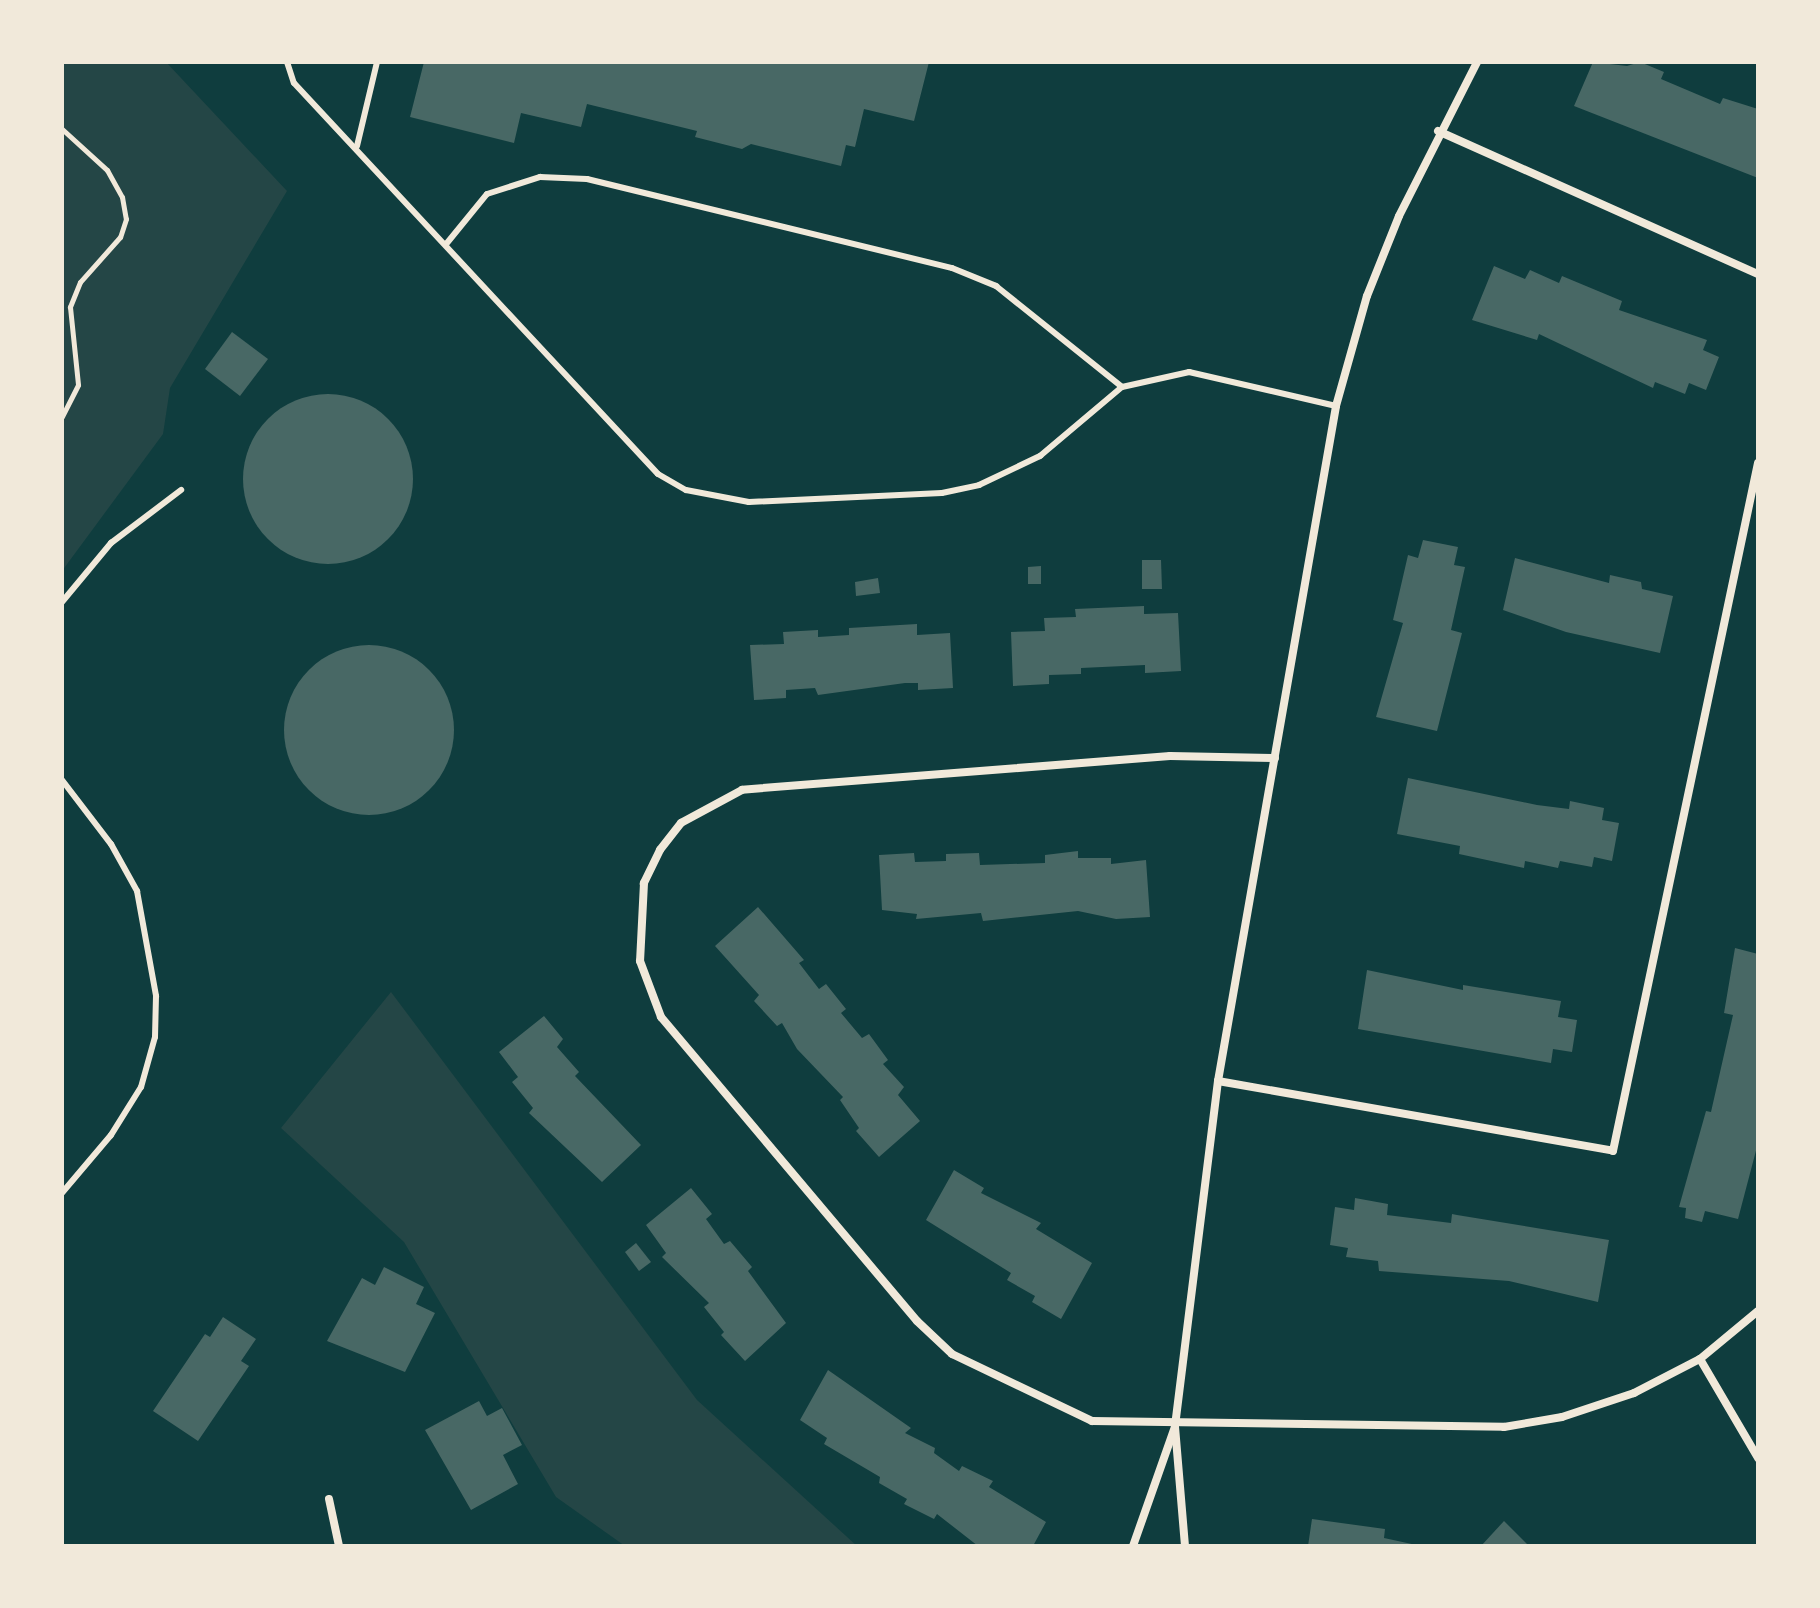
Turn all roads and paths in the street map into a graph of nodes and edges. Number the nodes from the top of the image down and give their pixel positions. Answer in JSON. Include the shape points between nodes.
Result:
{"nodes":[{"id":1,"x":287,"y":62,"type":"edge"},
{"id":2,"x":377,"y":62,"type":"edge"},
{"id":3,"x":1477,"y":62,"type":"edge"},
{"id":4,"x":62,"y":129,"type":"edge"},
{"id":5,"x":1438,"y":131,"type":"junction"},
{"id":6,"x":357,"y":146,"type":"junction"},
{"id":7,"x":447,"y":243,"type":"junction"},
{"id":8,"x":1758,"y":274,"type":"edge"},
{"id":9,"x":1122,"y":387,"type":"junction"},
{"id":10,"x":1336,"y":406,"type":"junction"},
{"id":11,"x":62,"y":417,"type":"edge"},
{"id":12,"x":1758,"y":463,"type":"edge"},
{"id":13,"x":181,"y":490,"type":"dead end"},
{"id":14,"x":62,"y":602,"type":"edge"},
{"id":15,"x":1275,"y":758,"type":"junction"},
{"id":16,"x":62,"y":780,"type":"edge"},
{"id":17,"x":1218,"y":1081,"type":"junction"},
{"id":18,"x":62,"y":1193,"type":"edge"},
{"id":19,"x":1758,"y":1311,"type":"edge"},
{"id":20,"x":1700,"y":1359,"type":"junction"},
{"id":21,"x":1175,"y":1426,"type":"junction"},
{"id":22,"x":1758,"y":1458,"type":"edge"},
{"id":23,"x":329,"y":1499,"type":"dead end"},
{"id":24,"x":339,"y":1546,"type":"edge"},
{"id":25,"x":1133,"y":1546,"type":"edge"},
{"id":26,"x":1185,"y":1546,"type":"edge"}],
"edges":[{"from":1,"to":6,"type":"lane","via":[[294,83]]},
{"from":2,"to":6,"type":"lane"},
{"from":3,"to":5,"type":"street"},
{"from":4,"to":11,"type":"path","via":[[107,170],[122,197],[126,219],[120,237],[80,282],[70,307],[78,385]]},
{"from":5,"to":8,"type":"street"},
{"from":5,"to":10,"type":"street","via":[[1367,296]]},
{"from":6,"to":7,"type":"lane"},
{"from":7,"to":9,"type":"lane","via":[[487,194],[540,177],[587,179],[952,268],[996,286]]},
{"from":7,"to":9,"type":"lane","via":[[658,474],[716,497],[749,502],[942,493],[979,485],[1040,456]]},
{"from":9,"to":10,"type":"lane","via":[[1189,372]]},
{"from":10,"to":15,"type":"street"},
{"from":12,"to":17,"type":"street","via":[[1613,1151]]},
{"from":13,"to":14,"type":"lane","via":[[111,543]]},
{"from":15,"to":17,"type":"street"},
{"from":15,"to":21,"type":"street","via":[[1170,756],[742,790],[681,823],[644,883],[640,961],[661,1017],[917,1321],[952,1354],[1092,1421]]},
{"from":16,"to":18,"type":"lane","via":[[111,844],[137,891],[156,996],[155,1037],[141,1087],[111,1135]]},
{"from":17,"to":21,"type":"street"},
{"from":19,"to":20,"type":"street"},
{"from":20,"to":21,"type":"street","via":[[1634,1393],[1562,1417],[1504,1427]]},
{"from":20,"to":22,"type":"street"},
{"from":21,"to":25,"type":"street"},
{"from":21,"to":26,"type":"street"},
{"from":23,"to":24,"type":"street"}]}
